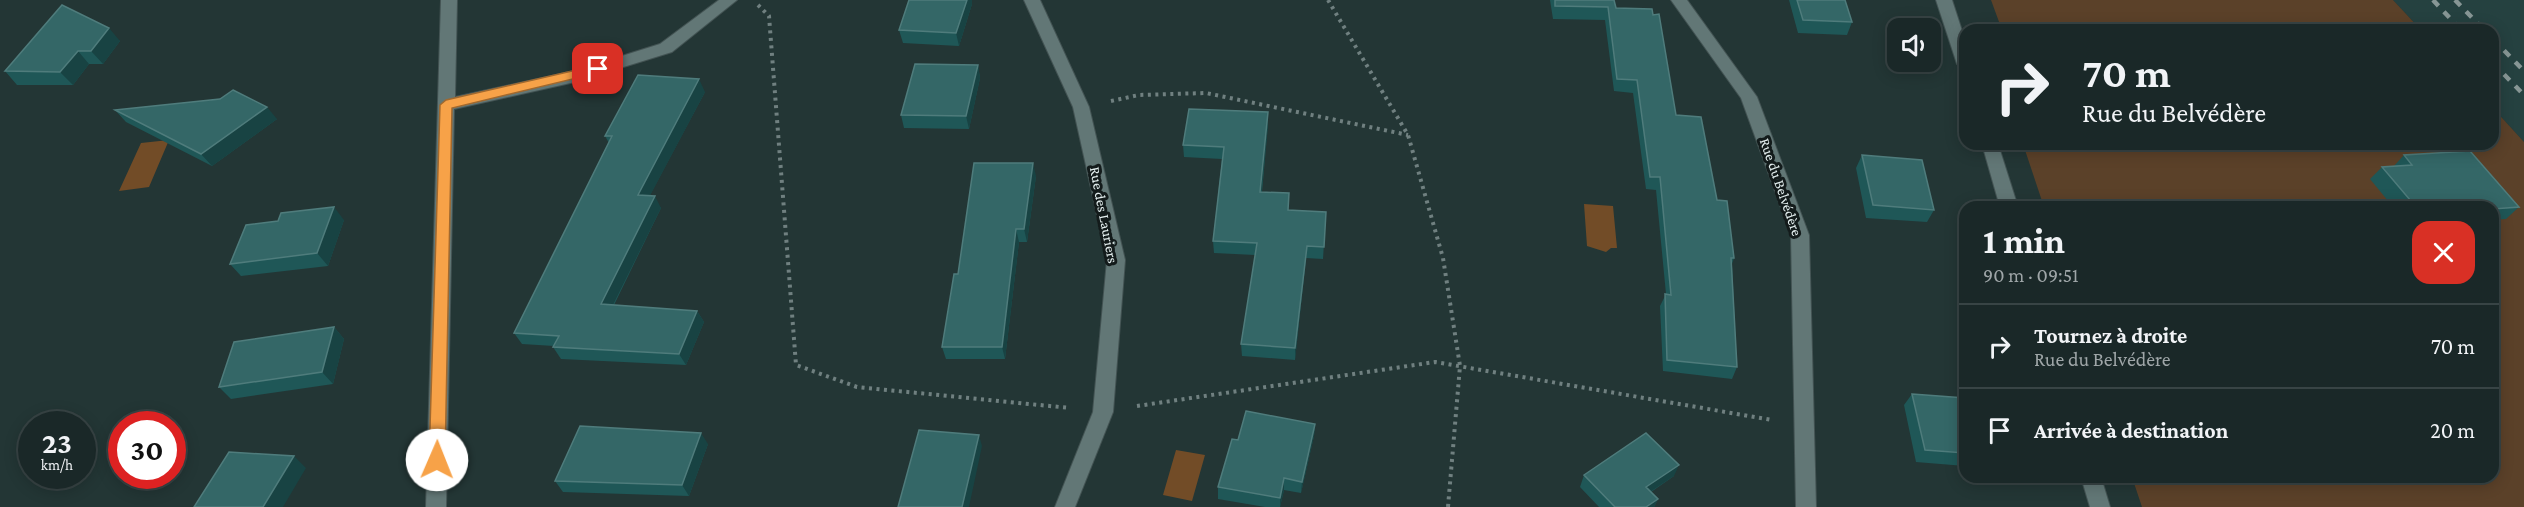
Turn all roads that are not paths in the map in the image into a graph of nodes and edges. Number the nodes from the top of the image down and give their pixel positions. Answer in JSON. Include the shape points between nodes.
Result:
{"nodes":[{"id":1,"x":449,"y":0,"type":"edge"},
{"id":2,"x":729,"y":0,"type":"edge"},
{"id":3,"x":1032,"y":0,"type":"edge"},
{"id":4,"x":1679,"y":0,"type":"edge"},
{"id":5,"x":1944,"y":0,"type":"edge"},
{"id":6,"x":1959,"y":46,"type":"edge"},
{"id":7,"x":446,"y":105,"type":"junction"},
{"id":8,"x":1992,"y":150,"type":"edge"},
{"id":9,"x":2007,"y":201,"type":"edge"},
{"id":10,"x":2093,"y":483,"type":"edge"},
{"id":11,"x":436,"y":507,"type":"edge"},
{"id":12,"x":1065,"y":507,"type":"edge"},
{"id":13,"x":1806,"y":507,"type":"edge"},
{"id":14,"x":2100,"y":507,"type":"edge"}],
"edges":[{"from":1,"to":7,"type":"street"},
{"from":2,"to":7,"type":"street","via":[[666,48],[575,76]]},
{"from":3,"to":12,"type":"street","name":"Rue des Lauriers","via":[[1081,107],[1116,261],[1102,412]]},
{"from":4,"to":13,"type":"street","name":"Rue du Belvédère","via":[[1749,97],[1800,235]]},
{"from":5,"to":6,"type":"street"},
{"from":7,"to":11,"type":"street"},
{"from":8,"to":9,"type":"street"},
{"from":10,"to":14,"type":"street"}]}
